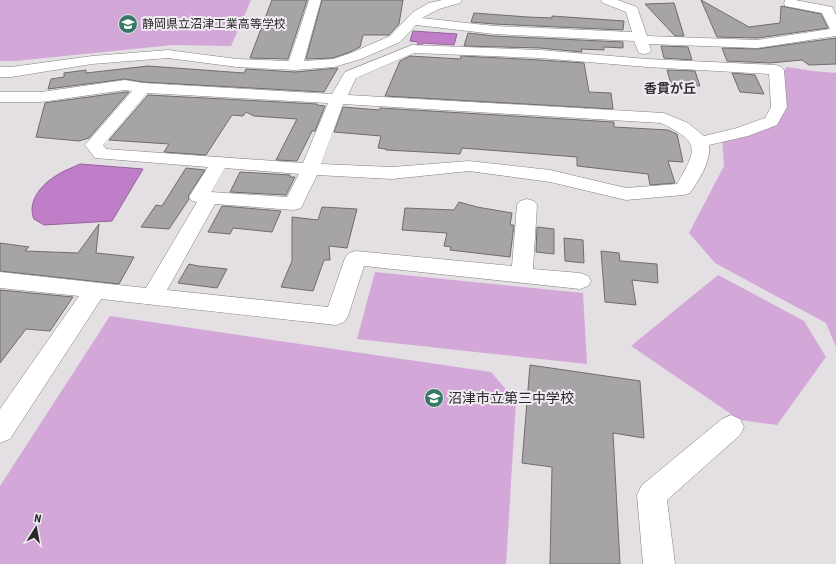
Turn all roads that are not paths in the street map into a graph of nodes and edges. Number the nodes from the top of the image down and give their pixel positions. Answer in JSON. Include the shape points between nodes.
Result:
{"nodes":[{"id":1,"x":315,"y":0,"type":"edge"},
{"id":2,"x":456,"y":0,"type":"edge"},
{"id":3,"x":607,"y":0,"type":"edge"},
{"id":4,"x":790,"y":3,"type":"dead end"},
{"id":5,"x":413,"y":21,"type":"junction"},
{"id":6,"x":836,"y":28,"type":"edge"},
{"id":7,"x":836,"y":32,"type":"edge"},
{"id":8,"x":641,"y":39,"type":"junction"},
{"id":9,"x":647,"y":63,"type":"junction"},
{"id":10,"x":295,"y":66,"type":"junction"},
{"id":11,"x":6,"y":72,"type":"edge"},
{"id":12,"x":0,"y":88,"type":"edge"},
{"id":13,"x":143,"y":88,"type":"junction"},
{"id":14,"x":0,"y":97,"type":"edge"},
{"id":15,"x":337,"y":100,"type":"junction"},
{"id":16,"x":700,"y":142,"type":"junction"},
{"id":17,"x":219,"y":163,"type":"junction"},
{"id":18,"x":310,"y":169,"type":"junction"},
{"id":19,"x":209,"y":198,"type":"junction"},
{"id":20,"x":527,"y":205,"type":"dead end"},
{"id":21,"x":522,"y":275,"type":"junction"},
{"id":22,"x":0,"y":280,"type":"edge"},
{"id":23,"x":580,"y":281,"type":"dead end"},
{"id":24,"x":95,"y":290,"type":"junction"},
{"id":25,"x":152,"y":296,"type":"junction"},
{"id":26,"x":731,"y":427,"type":"dead end"},
{"id":27,"x":0,"y":431,"type":"edge"},
{"id":28,"x":659,"y":564,"type":"edge"}],
"edges":[{"from":1,"to":10,"type":"street"},
{"from":2,"to":5,"type":"street","via":[[434,6]]},
{"from":3,"to":8,"type":"street","via":[[632,10]]},
{"from":4,"to":6,"type":"street","via":[[827,10]]},
{"from":5,"to":8,"type":"street","via":[[494,30]]},
{"from":5,"to":10,"type":"street","via":[[395,39],[356,56],[334,63]]},
{"from":7,"to":8,"type":"street","via":[[756,44]]},
{"from":8,"to":9,"type":"street"},
{"from":9,"to":15,"type":"street","via":[[540,54],[412,49],[350,75]]},
{"from":9,"to":16,"type":"street","via":[[776,70],[779,107],[771,121],[742,132]]},
{"from":10,"to":11,"type":"street","via":[[237,63],[168,54],[92,60]]},
{"from":11,"to":12,"type":"street"},
{"from":13,"to":14,"type":"street","via":[[125,85],[41,96]]},
{"from":13,"to":15,"type":"street"},
{"from":13,"to":17,"type":"street","via":[[94,145],[101,154]]},
{"from":15,"to":16,"type":"street","via":[[664,118],[686,128]]},
{"from":15,"to":18,"type":"street"},
{"from":16,"to":18,"type":"street","via":[[702,153],[683,189],[654,193],[626,194],[550,176],[469,166],[392,173]]},
{"from":17,"to":18,"type":"street"},
{"from":17,"to":19,"type":"street","via":[[199,197]]},
{"from":18,"to":19,"type":"street","via":[[294,204]]},
{"from":19,"to":25,"type":"street"},
{"from":20,"to":21,"type":"street"},
{"from":21,"to":23,"type":"street"},
{"from":21,"to":25,"type":"street","via":[[356,258],[336,316]]},
{"from":22,"to":24,"type":"street"},
{"from":24,"to":25,"type":"street"},
{"from":24,"to":27,"type":"street"},
{"from":26,"to":28,"type":"street","via":[[652,495]]}]}
